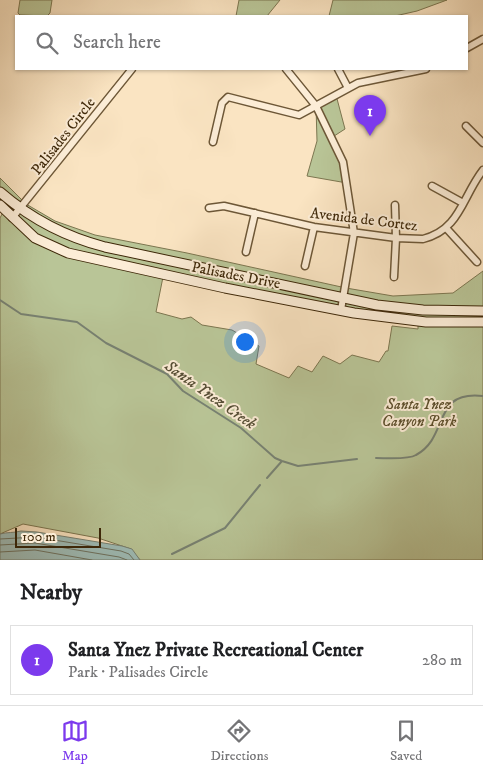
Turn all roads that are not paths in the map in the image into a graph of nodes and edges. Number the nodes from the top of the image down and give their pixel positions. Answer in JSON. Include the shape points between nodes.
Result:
{"nodes":[{"id":1,"x":483,"y":39,"type":"edge"},
{"id":2,"x":468,"y":47,"type":"edge"},
{"id":3,"x":131,"y":70,"type":"edge"},
{"id":4,"x":287,"y":70,"type":"edge"},
{"id":5,"x":339,"y":70,"type":"edge"},
{"id":6,"x":421,"y":70,"type":"edge"},
{"id":7,"x":348,"y":88,"type":"junction"},
{"id":8,"x":316,"y":106,"type":"junction"},
{"id":9,"x":466,"y":126,"type":"dead end"},
{"id":10,"x":213,"y":142,"type":"dead end"},
{"id":11,"x":483,"y":143,"type":"edge"},
{"id":12,"x":482,"y":173,"type":"edge"},
{"id":13,"x":432,"y":186,"type":"dead end"},
{"id":14,"x":0,"y":192,"type":"edge"},
{"id":15,"x":463,"y":203,"type":"junction"},
{"id":16,"x":0,"y":205,"type":"edge"},
{"id":17,"x":395,"y":206,"type":"dead end"},
{"id":18,"x":209,"y":208,"type":"dead end"},
{"id":19,"x":21,"y":209,"type":"junction"},
{"id":20,"x":255,"y":213,"type":"junction"},
{"id":21,"x":12,"y":218,"type":"junction"},
{"id":22,"x":314,"y":227,"type":"junction"},
{"id":23,"x":447,"y":229,"type":"junction"},
{"id":24,"x":354,"y":233,"type":"junction"},
{"id":25,"x":396,"y":238,"type":"junction"},
{"id":26,"x":246,"y":252,"type":"dead end"},
{"id":27,"x":477,"y":262,"type":"dead end"},
{"id":28,"x":305,"y":266,"type":"dead end"},
{"id":29,"x":394,"y":276,"type":"dead end"},
{"id":30,"x":344,"y":298,"type":"junction"},
{"id":31,"x":341,"y":310,"type":"junction"},
{"id":32,"x":423,"y":310,"type":"junction"},
{"id":33,"x":483,"y":311,"type":"edge"},
{"id":34,"x":423,"y":321,"type":"junction"},
{"id":35,"x":483,"y":322,"type":"edge"}],
"edges":[{"from":1,"to":2,"type":"street"},
{"from":3,"to":19,"type":"street","name":"Palisades Circle"},
{"from":4,"to":8,"type":"street"},
{"from":5,"to":7,"type":"street"},
{"from":6,"to":7,"type":"street"},
{"from":7,"to":8,"type":"street"},
{"from":8,"to":10,"type":"street","via":[[299,115],[228,98],[222,103]]},
{"from":8,"to":24,"type":"street","via":[[343,162]]},
{"from":9,"to":11,"type":"street"},
{"from":12,"to":15,"type":"street"},
{"from":13,"to":15,"type":"street"},
{"from":14,"to":19,"type":"street","name":"Palisades Drive"},
{"from":15,"to":23,"type":"street"},
{"from":16,"to":21,"type":"street","name":"Palisades Drive"},
{"from":17,"to":25,"type":"street"},
{"from":18,"to":20,"type":"street","name":"Avenida de Cortez","via":[[224,206]]},
{"from":19,"to":21,"type":"street","name":"Palisades Circle"},
{"from":19,"to":30,"type":"street","name":"Palisades Drive","via":[[48,226],[86,242]]},
{"from":20,"to":22,"type":"street","name":"Avenida de Cortez"},
{"from":20,"to":26,"type":"street"},
{"from":21,"to":31,"type":"street","name":"Palisades Drive","via":[[35,238],[68,253]]},
{"from":22,"to":24,"type":"street","name":"Avenida de Cortez"},
{"from":22,"to":28,"type":"street"},
{"from":23,"to":25,"type":"street","name":"Avenida de Cortez","via":[[423,239]]},
{"from":23,"to":27,"type":"street"},
{"from":24,"to":25,"type":"street","name":"Avenida de Cortez"},
{"from":24,"to":30,"type":"street"},
{"from":25,"to":29,"type":"street"},
{"from":30,"to":31,"type":"street"},
{"from":30,"to":32,"type":"street","name":"Palisades Drive"},
{"from":31,"to":34,"type":"street","name":"Palisades Drive"},
{"from":32,"to":33,"type":"street","name":"Palisades Drive"},
{"from":32,"to":34,"type":"street"},
{"from":34,"to":35,"type":"street","name":"Palisades Drive"}]}
